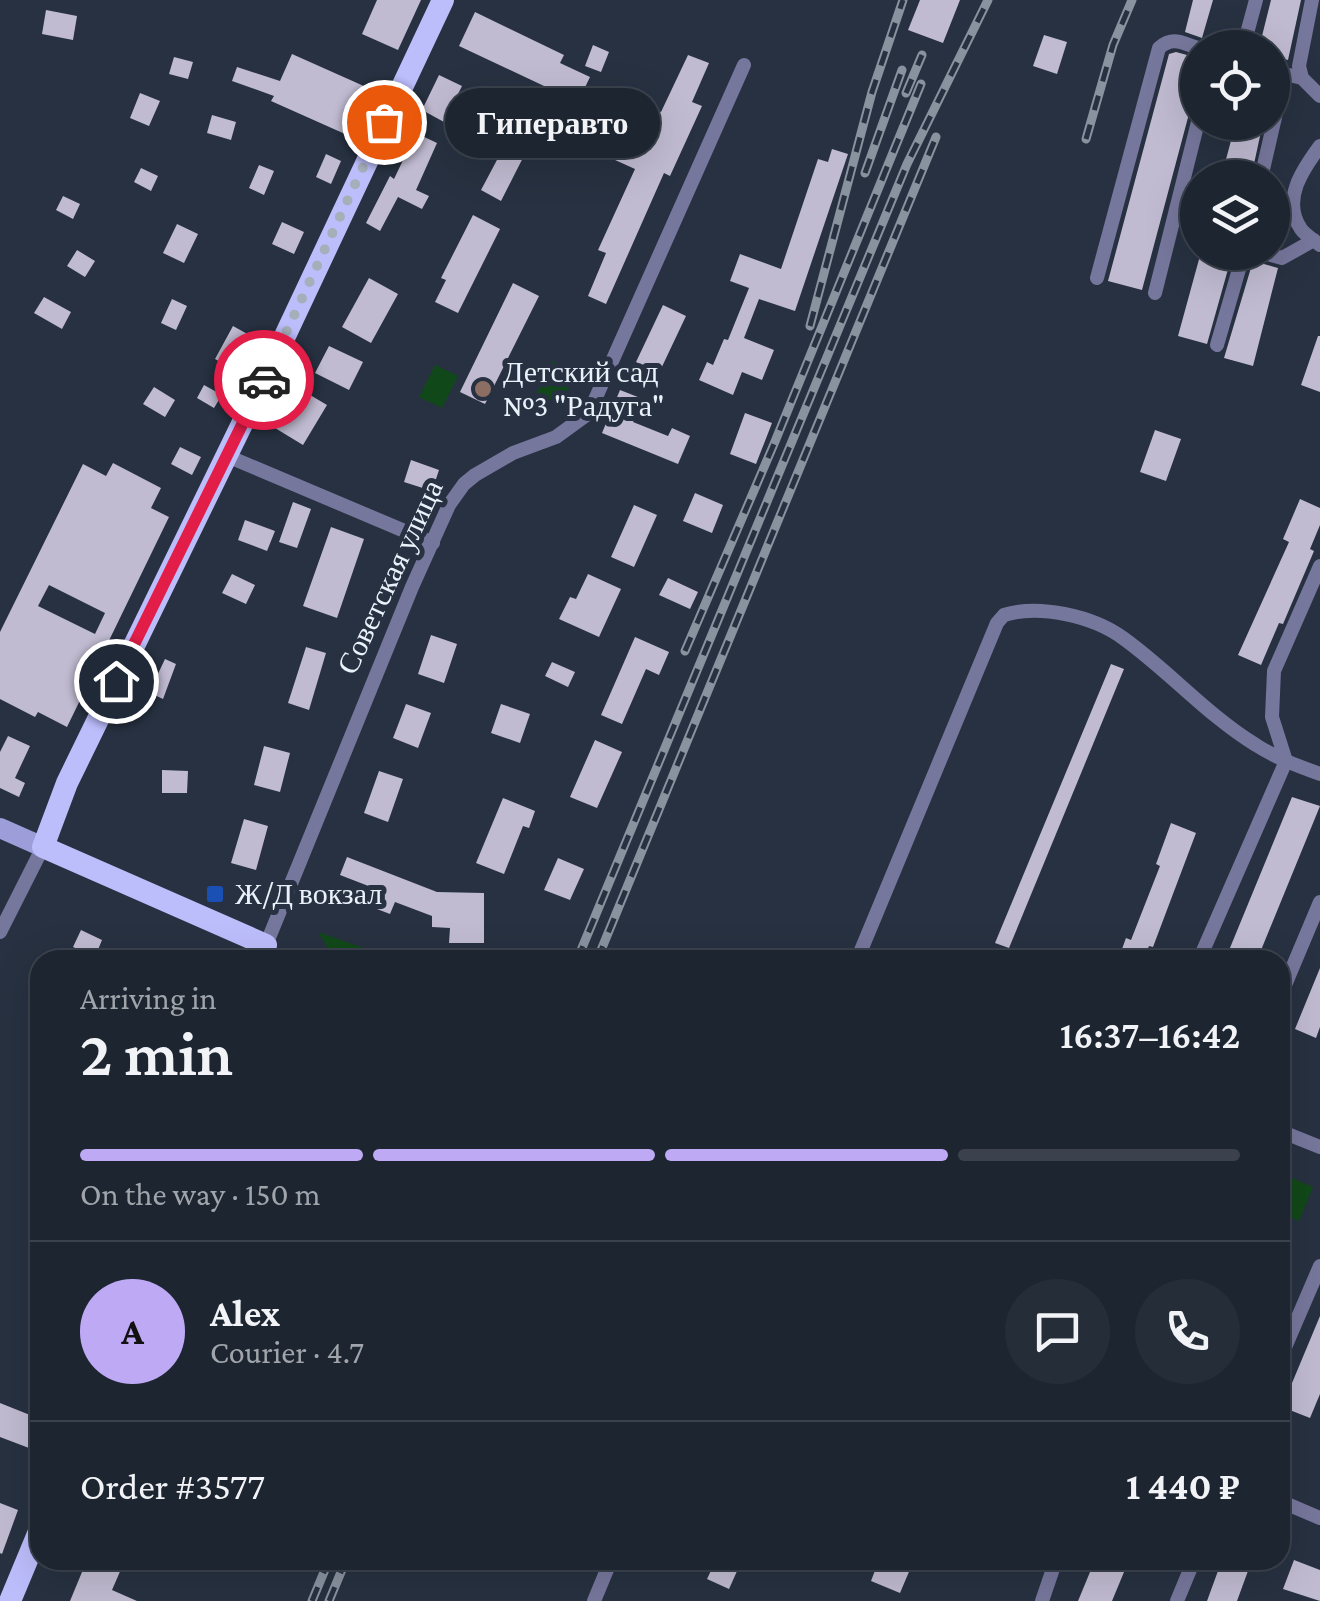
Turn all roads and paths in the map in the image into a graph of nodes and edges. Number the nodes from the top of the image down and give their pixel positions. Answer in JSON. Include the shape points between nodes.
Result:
{"nodes":[{"id":1,"x":443,"y":0,"type":"edge"},
{"id":2,"x":1256,"y":0,"type":"edge"},
{"id":3,"x":1312,"y":0,"type":"edge"},
{"id":4,"x":1248,"y":30,"type":"edge"},
{"id":5,"x":1180,"y":41,"type":"edge"},
{"id":6,"x":744,"y":65,"type":"dead end"},
{"id":7,"x":1290,"y":75,"type":"edge"},
{"id":8,"x":1302,"y":78,"type":"junction"},
{"id":9,"x":1320,"y":96,"type":"edge"},
{"id":10,"x":1193,"y":140,"type":"edge"},
{"id":11,"x":1320,"y":146,"type":"edge"},
{"id":12,"x":1317,"y":242,"type":"edge"},
{"id":13,"x":1290,"y":254,"type":"edge"},
{"id":14,"x":1239,"y":270,"type":"edge"},
{"id":15,"x":1098,"y":278,"type":"dead end"},
{"id":16,"x":1155,"y":293,"type":"dead end"},
{"id":17,"x":1217,"y":345,"type":"dead end"},
{"id":18,"x":227,"y":456,"type":"junction"},
{"id":19,"x":433,"y":542,"type":"junction"},
{"id":20,"x":1320,"y":566,"type":"edge"},
{"id":21,"x":1286,"y":761,"type":"junction"},
{"id":22,"x":1320,"y":774,"type":"edge"},
{"id":23,"x":0,"y":828,"type":"edge"},
{"id":24,"x":43,"y":847,"type":"junction"},
{"id":25,"x":1320,"y":902,"type":"edge"},
{"id":26,"x":0,"y":932,"type":"edge"},
{"id":27,"x":259,"y":950,"type":"edge"},
{"id":28,"x":264,"y":950,"type":"edge"},
{"id":29,"x":860,"y":950,"type":"edge"},
{"id":30,"x":1203,"y":950,"type":"edge"},
{"id":31,"x":1290,"y":972,"type":"edge"},
{"id":32,"x":1290,"y":1134,"type":"edge"},
{"id":33,"x":1320,"y":1148,"type":"edge"},
{"id":34,"x":1320,"y":1266,"type":"edge"},
{"id":35,"x":1290,"y":1336,"type":"edge"},
{"id":36,"x":1290,"y":1505,"type":"edge"},
{"id":37,"x":1320,"y":1518,"type":"edge"},
{"id":38,"x":30,"y":1553,"type":"edge"},
{"id":39,"x":607,"y":1570,"type":"edge"},
{"id":40,"x":1053,"y":1570,"type":"edge"},
{"id":41,"x":1190,"y":1570,"type":"edge"},
{"id":42,"x":10,"y":1601,"type":"edge"},
{"id":43,"x":594,"y":1601,"type":"edge"},
{"id":44,"x":1042,"y":1601,"type":"edge"},
{"id":45,"x":1177,"y":1601,"type":"edge"}],
"edges":[{"from":1,"to":18,"type":"main road"},
{"from":2,"to":4,"type":"street"},
{"from":3,"to":8,"type":"street","via":[[1298,66]]},
{"from":5,"to":15,"type":"street","via":[[1159,48]]},
{"from":6,"to":19,"type":"street","name":"Советская улица","via":[[589,412],[464,484]]},
{"from":7,"to":8,"type":"street"},
{"from":8,"to":9,"type":"street"},
{"from":10,"to":16,"type":"street"},
{"from":11,"to":12,"type":"street","via":[[1298,176],[1293,204],[1301,229]]},
{"from":12,"to":13,"type":"street"},
{"from":14,"to":17,"type":"street"},
{"from":18,"to":19,"type":"street"},
{"from":18,"to":24,"type":"main road","via":[[67,783]]},
{"from":19,"to":28,"type":"street","name":"Советская улица"},
{"from":20,"to":21,"type":"street","via":[[1274,671],[1272,716]]},
{"from":21,"to":22,"type":"street"},
{"from":21,"to":29,"type":"street","via":[[1254,744],[1102,626],[1034,611],[1004,614]]},
{"from":21,"to":30,"type":"street"},
{"from":23,"to":24,"type":"main road"},
{"from":24,"to":26,"type":"street"},
{"from":24,"to":27,"type":"main road"},
{"from":25,"to":31,"type":"street"},
{"from":32,"to":33,"type":"street"},
{"from":34,"to":35,"type":"street"},
{"from":36,"to":37,"type":"street"},
{"from":38,"to":42,"type":"main road"},
{"from":39,"to":43,"type":"street"},
{"from":40,"to":44,"type":"street"},
{"from":41,"to":45,"type":"street"}]}
